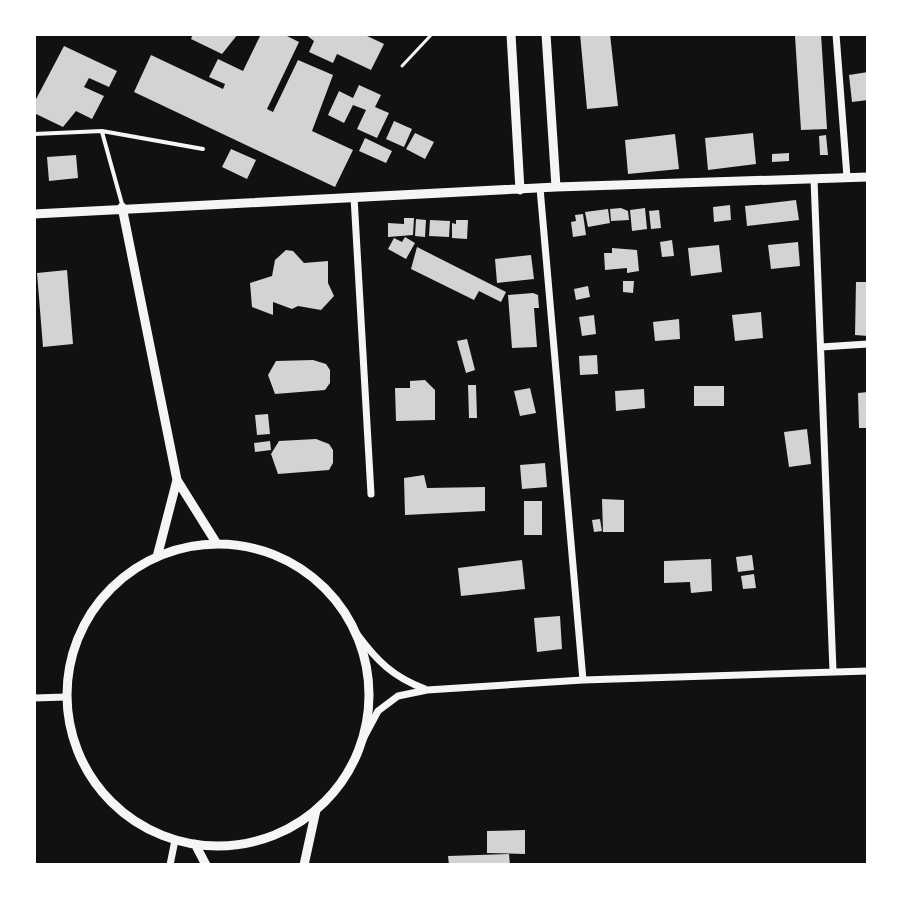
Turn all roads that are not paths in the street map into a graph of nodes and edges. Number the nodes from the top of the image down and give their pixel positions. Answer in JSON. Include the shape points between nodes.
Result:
{"nodes":[{"id":1,"x":511,"y":34,"type":"edge"},
{"id":2,"x":546,"y":34,"type":"edge"},
{"id":3,"x":836,"y":34,"type":"edge"},
{"id":4,"x":102,"y":131,"type":"junction"},
{"id":5,"x":34,"y":134,"type":"edge"},
{"id":6,"x":203,"y":149,"type":"dead end"},
{"id":7,"x":847,"y":177,"type":"junction"},
{"id":8,"x":868,"y":177,"type":"edge"},
{"id":9,"x":814,"y":179,"type":"junction"},
{"id":10,"x":556,"y":187,"type":"junction"},
{"id":11,"x":540,"y":188,"type":"junction"},
{"id":12,"x":520,"y":190,"type":"junction"},
{"id":13,"x":354,"y":197,"type":"junction"},
{"id":14,"x":122,"y":207,"type":"junction"},
{"id":15,"x":34,"y":214,"type":"edge"},
{"id":16,"x":868,"y":344,"type":"edge"},
{"id":17,"x":821,"y":347,"type":"junction"},
{"id":18,"x":177,"y":480,"type":"junction"},
{"id":19,"x":371,"y":494,"type":"dead end"},
{"id":20,"x":217,"y":544,"type":"junction"},
{"id":21,"x":157,"y":557,"type":"junction"},
{"id":22,"x":357,"y":634,"type":"junction"},
{"id":23,"x":833,"y":671,"type":"junction"},
{"id":24,"x":868,"y":671,"type":"edge"},
{"id":25,"x":583,"y":680,"type":"junction"},
{"id":26,"x":427,"y":690,"type":"junction"},
{"id":27,"x":66,"y":697,"type":"junction"},
{"id":28,"x":34,"y":698,"type":"edge"},
{"id":29,"x":363,"y":739,"type":"junction"},
{"id":30,"x":316,"y":810,"type":"junction"},
{"id":31,"x":175,"y":840,"type":"junction"},
{"id":32,"x":195,"y":844,"type":"junction"},
{"id":33,"x":170,"y":865,"type":"edge"},
{"id":34,"x":206,"y":865,"type":"edge"},
{"id":35,"x":304,"y":865,"type":"edge"}],
"edges":[{"from":1,"to":12,"type":"street"},
{"from":2,"to":10,"type":"street"},
{"from":3,"to":7,"type":"street"},
{"from":4,"to":5,"type":"lane"},
{"from":4,"to":6,"type":"lane"},
{"from":4,"to":14,"type":"lane"},
{"from":7,"to":8,"type":"street"},
{"from":7,"to":9,"type":"street"},
{"from":9,"to":10,"type":"street"},
{"from":9,"to":17,"type":"street"},
{"from":10,"to":11,"type":"street"},
{"from":11,"to":12,"type":"street"},
{"from":11,"to":25,"type":"street"},
{"from":12,"to":13,"type":"street"},
{"from":13,"to":14,"type":"street"},
{"from":13,"to":19,"type":"street"},
{"from":14,"to":15,"type":"street"},
{"from":14,"to":18,"type":"street"},
{"from":16,"to":17,"type":"street"},
{"from":17,"to":23,"type":"street"},
{"from":18,"to":20,"type":"street"},
{"from":18,"to":21,"type":"street"},
{"from":20,"to":21,"type":"street"},
{"from":20,"to":22,"type":"street","via":[[260,550],[300,569],[333,597]]},
{"from":21,"to":27,"type":"street","via":[[126,575],[91,614],[75,645]]},
{"from":22,"to":26,"type":"street","via":[[398,679]]},
{"from":22,"to":29,"type":"street","via":[[369,694]]},
{"from":23,"to":24,"type":"street"},
{"from":23,"to":25,"type":"street"},
{"from":25,"to":26,"type":"street"},
{"from":26,"to":29,"type":"street","via":[[398,696],[378,711]]},
{"from":27,"to":28,"type":"street"},
{"from":27,"to":31,"type":"street","via":[[80,759],[97,787],[145,828]]},
{"from":29,"to":30,"type":"street","via":[[342,781]]},
{"from":30,"to":32,"type":"street","via":[[259,840]]},
{"from":30,"to":35,"type":"street"},
{"from":31,"to":32,"type":"street"},
{"from":31,"to":33,"type":"street"},
{"from":32,"to":34,"type":"street"}]}
